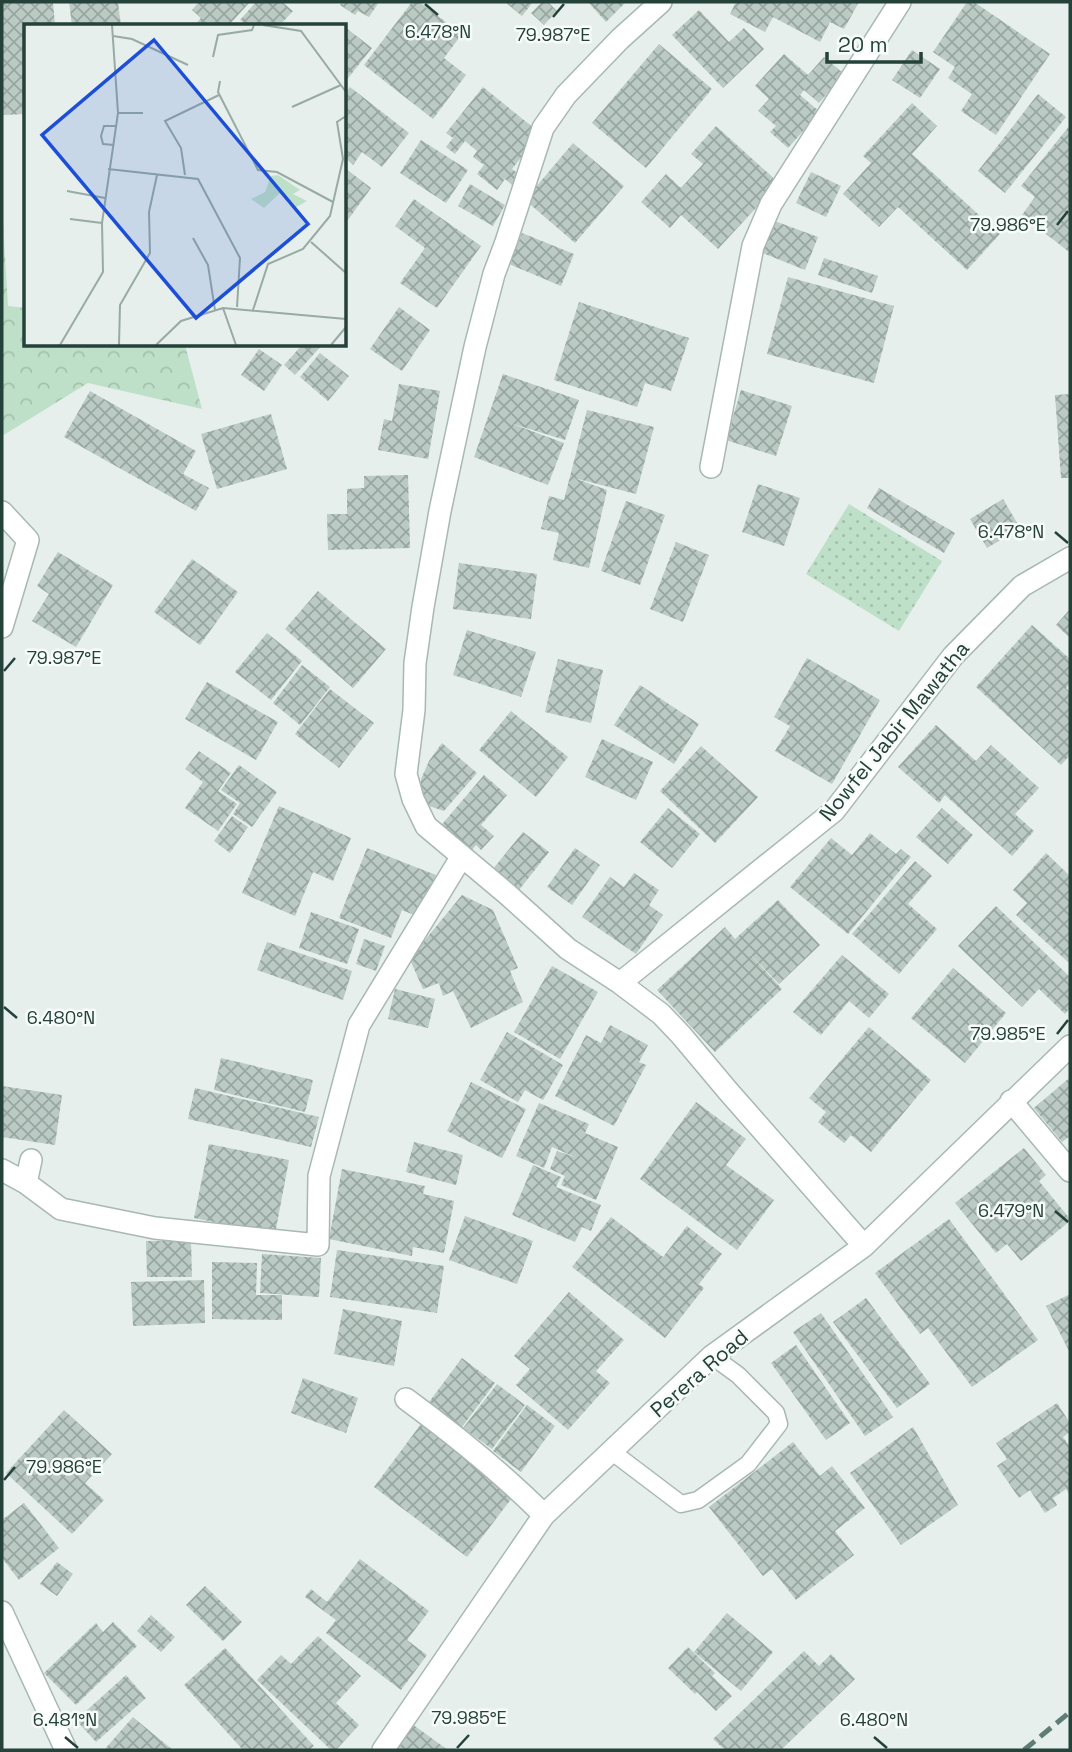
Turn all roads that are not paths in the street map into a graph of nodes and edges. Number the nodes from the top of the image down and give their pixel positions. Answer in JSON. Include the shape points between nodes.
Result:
{"nodes":[{"id":1,"x":662,"y":2,"type":"edge"},
{"id":2,"x":900,"y":2,"type":"edge"},
{"id":3,"x":711,"y":467,"type":"dead end"},
{"id":4,"x":2,"y":512,"type":"edge"},
{"id":5,"x":1070,"y":558,"type":"edge"},
{"id":6,"x":2,"y":627,"type":"edge"},
{"id":7,"x":462,"y":856,"type":"junction"},
{"id":8,"x":620,"y":983,"type":"junction"},
{"id":9,"x":1070,"y":1045,"type":"edge"},
{"id":10,"x":1011,"y":1101,"type":"junction"},
{"id":11,"x":31,"y":1160,"type":"dead end"},
{"id":12,"x":2,"y":1170,"type":"edge"},
{"id":13,"x":1070,"y":1171,"type":"edge"},
{"id":14,"x":26,"y":1183,"type":"junction"},
{"id":15,"x":864,"y":1246,"type":"junction"},
{"id":16,"x":712,"y":1356,"type":"junction"},
{"id":17,"x":406,"y":1399,"type":"dead end"},
{"id":18,"x":611,"y":1451,"type":"junction"},
{"id":19,"x":544,"y":1515,"type":"junction"},
{"id":20,"x":2,"y":1612,"type":"edge"},
{"id":21,"x":66,"y":1750,"type":"edge"},
{"id":22,"x":383,"y":1750,"type":"edge"}],
"edges":[{"from":1,"to":7,"type":"street","via":[[566,95],[543,128],[494,274],[475,347],[423,607],[406,774],[426,826]]},
{"from":2,"to":3,"type":"street","via":[[771,204],[753,246]]},
{"from":4,"to":6,"type":"street","via":[[28,540]]},
{"from":5,"to":8,"type":"street","name":"Nowfel Jabir Mawatha","via":[[1022,586],[953,656],[834,811]]},
{"from":7,"to":8,"type":"street","via":[[568,949]]},
{"from":7,"to":14,"type":"street","via":[[359,1025],[319,1176],[318,1245],[155,1228],[61,1209]]},
{"from":8,"to":15,"type":"street","via":[[681,1035]]},
{"from":9,"to":10,"type":"street","name":"Perera Road"},
{"from":10,"to":13,"type":"street"},
{"from":10,"to":15,"type":"street","name":"Perera Road"},
{"from":11,"to":14,"type":"street"},
{"from":12,"to":14,"type":"street"},
{"from":15,"to":16,"type":"street","name":"Perera Road"},
{"from":16,"to":18,"type":"street","name":"Perera Road"},
{"from":16,"to":18,"type":"lane","via":[[776,1413],[779,1424],[748,1464],[698,1500],[681,1504]]},
{"from":17,"to":19,"type":"street","via":[[513,1483]]},
{"from":18,"to":19,"type":"street","name":"Perera Road"},
{"from":19,"to":22,"type":"street","name":"Perera Road"},
{"from":20,"to":21,"type":"street"}]}
